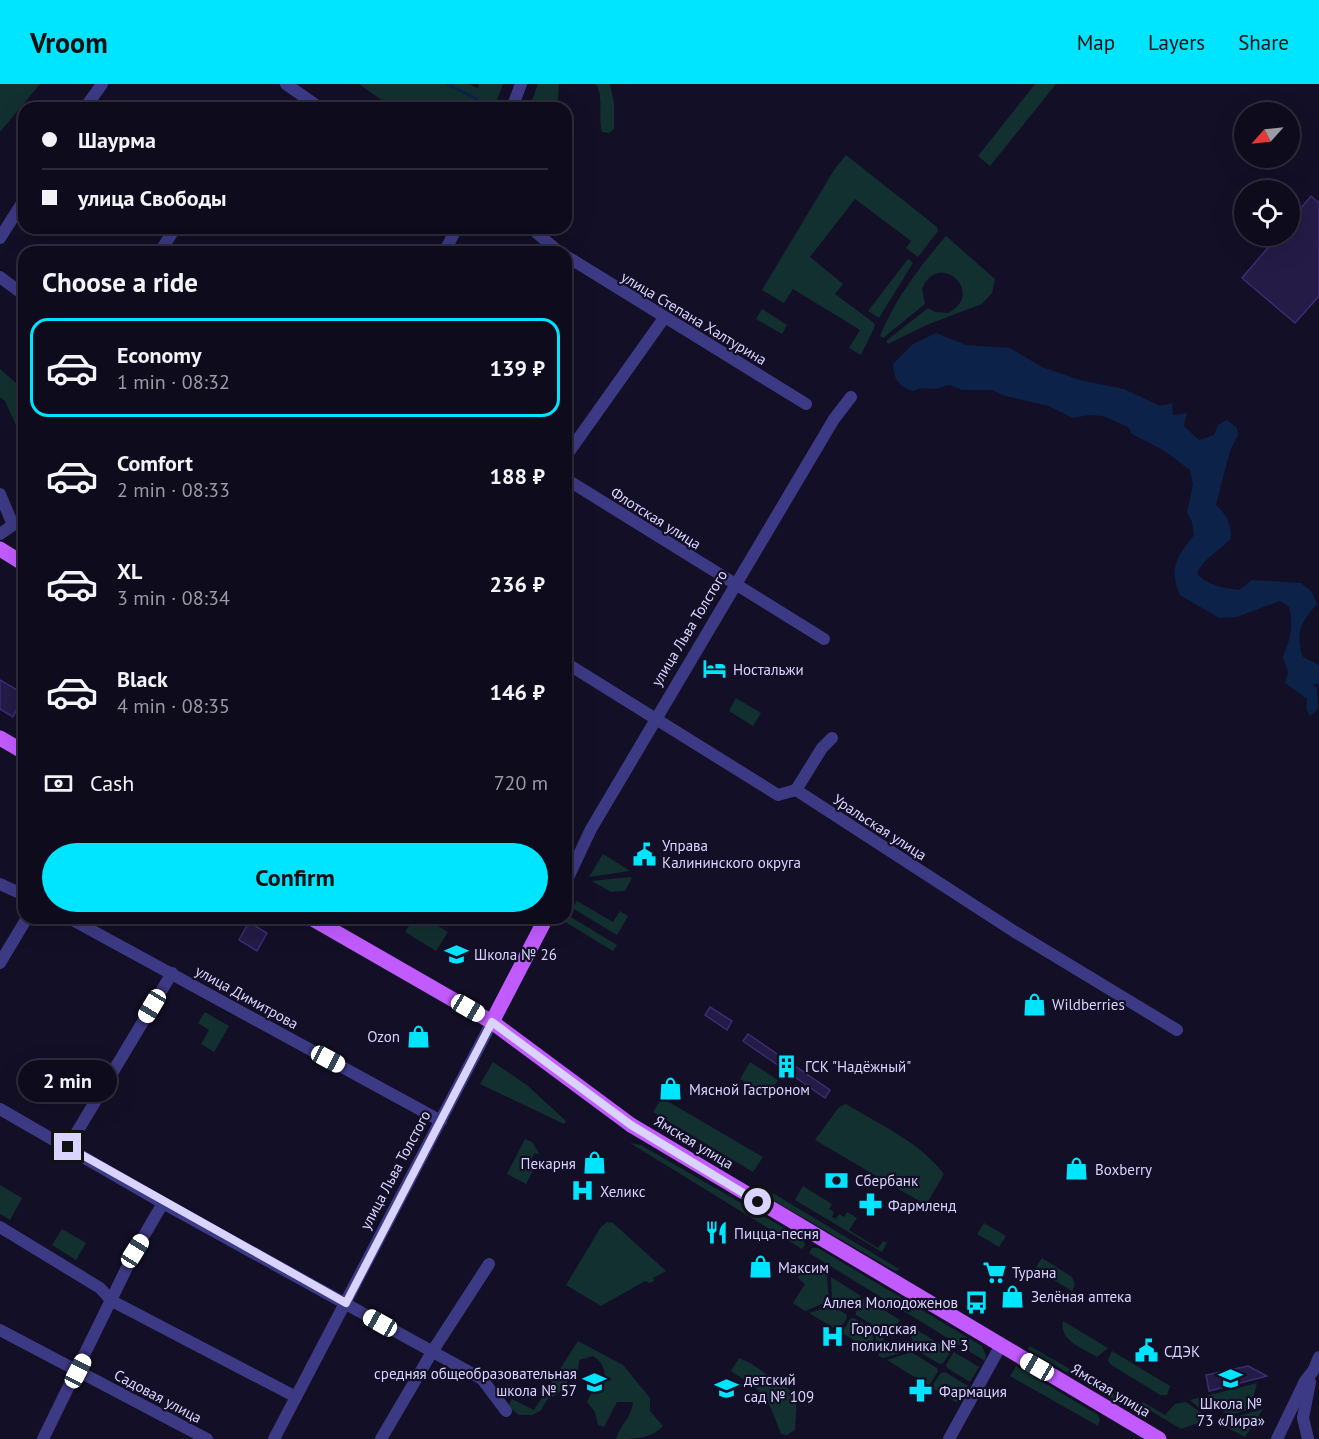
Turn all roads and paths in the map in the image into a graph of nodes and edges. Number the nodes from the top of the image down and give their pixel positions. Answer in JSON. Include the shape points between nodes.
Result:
{"nodes":[{"id":1,"x":102,"y":84,"type":"edge"},
{"id":2,"x":286,"y":84,"type":"edge"},
{"id":3,"x":521,"y":84,"type":"edge"},
{"id":4,"x":89,"y":102,"type":"edge"},
{"id":5,"x":312,"y":102,"type":"edge"},
{"id":6,"x":514,"y":102,"type":"edge"},
{"id":7,"x":18,"y":210,"type":"edge"},
{"id":8,"x":538,"y":234,"type":"edge"},
{"id":9,"x":0,"y":238,"type":"edge"},
{"id":10,"x":552,"y":246,"type":"edge"},
{"id":11,"x":572,"y":260,"type":"edge"},
{"id":12,"x":0,"y":277,"type":"edge"},
{"id":13,"x":18,"y":290,"type":"edge"},
{"id":14,"x":664,"y":318,"type":"junction"},
{"id":15,"x":851,"y":397,"type":"dead end"},
{"id":16,"x":807,"y":404,"type":"dead end"},
{"id":17,"x":572,"y":448,"type":"edge"},
{"id":18,"x":572,"y":483,"type":"edge"},
{"id":19,"x":0,"y":494,"type":"edge"},
{"id":20,"x":0,"y":534,"type":"edge"},
{"id":21,"x":0,"y":549,"type":"edge"},
{"id":22,"x":18,"y":560,"type":"edge"},
{"id":23,"x":736,"y":585,"type":"junction"},
{"id":24,"x":824,"y":639,"type":"dead end"},
{"id":25,"x":572,"y":667,"type":"edge"},
{"id":26,"x":656,"y":720,"type":"junction"},
{"id":27,"x":0,"y":738,"type":"edge"},
{"id":28,"x":832,"y":738,"type":"dead end"},
{"id":29,"x":18,"y":748,"type":"edge"},
{"id":30,"x":796,"y":789,"type":"junction"},
{"id":31,"x":572,"y":869,"type":"edge"},
{"id":32,"x":0,"y":884,"type":"edge"},
{"id":33,"x":18,"y":892,"type":"edge"},
{"id":34,"x":23,"y":924,"type":"edge"},
{"id":35,"x":80,"y":924,"type":"edge"},
{"id":36,"x":321,"y":924,"type":"edge"},
{"id":37,"x":543,"y":924,"type":"edge"},
{"id":38,"x":0,"y":963,"type":"edge"},
{"id":39,"x":172,"y":973,"type":"junction"},
{"id":40,"x":492,"y":1022,"type":"junction"},
{"id":41,"x":1177,"y":1030,"type":"dead end"},
{"id":42,"x":0,"y":1109,"type":"edge"},
{"id":43,"x":441,"y":1120,"type":"junction"},
{"id":44,"x":68,"y":1147,"type":"junction"},
{"id":45,"x":163,"y":1203,"type":"junction"},
{"id":46,"x":0,"y":1227,"type":"edge"},
{"id":47,"x":489,"y":1264,"type":"dead end"},
{"id":48,"x":112,"y":1301,"type":"junction"},
{"id":49,"x":346,"y":1303,"type":"junction"},
{"id":50,"x":0,"y":1330,"type":"edge"},
{"id":51,"x":1000,"y":1345,"type":"junction"},
{"id":52,"x":432,"y":1352,"type":"junction"},
{"id":53,"x":1319,"y":1357,"type":"edge"},
{"id":54,"x":1316,"y":1366,"type":"edge"},
{"id":55,"x":78,"y":1371,"type":"junction"},
{"id":56,"x":296,"y":1397,"type":"junction"},
{"id":57,"x":506,"y":1411,"type":"dead end"},
{"id":58,"x":43,"y":1439,"type":"edge"},
{"id":59,"x":207,"y":1439,"type":"edge"},
{"id":60,"x":274,"y":1439,"type":"edge"},
{"id":61,"x":381,"y":1439,"type":"edge"},
{"id":62,"x":949,"y":1439,"type":"edge"},
{"id":63,"x":1159,"y":1439,"type":"edge"},
{"id":64,"x":1277,"y":1439,"type":"edge"},
{"id":65,"x":1308,"y":1439,"type":"edge"}],
"edges":[{"from":1,"to":4,"type":"street"},
{"from":2,"to":5,"type":"street"},
{"from":3,"to":6,"type":"street"},
{"from":7,"to":9,"type":"street"},
{"from":8,"to":10,"type":"street"},
{"from":11,"to":14,"type":"street","name":"улица Степана Халтурина"},
{"from":12,"to":13,"type":"street"},
{"from":14,"to":16,"type":"street","name":"улица Степана Халтурина"},
{"from":14,"to":17,"type":"street"},
{"from":15,"to":23,"type":"street","name":"улица Льва Толстого","via":[[834,419]]},
{"from":18,"to":23,"type":"street","name":"Флотская улица"},
{"from":19,"to":20,"type":"street","via":[[13,525]]},
{"from":21,"to":22,"type":"main road"},
{"from":23,"to":24,"type":"street","name":"Флотская улица"},
{"from":23,"to":26,"type":"street","name":"улица Льва Толстого"},
{"from":25,"to":26,"type":"street"},
{"from":26,"to":30,"type":"street","via":[[778,795]]},
{"from":26,"to":31,"type":"street","name":"улица Льва Толстого","via":[[591,829]]},
{"from":27,"to":29,"type":"main road"},
{"from":28,"to":30,"type":"street"},
{"from":30,"to":41,"type":"street","name":"Уральская улица","via":[[1015,932]]},
{"from":32,"to":33,"type":"street"},
{"from":34,"to":38,"type":"street"},
{"from":35,"to":39,"type":"street","name":"улица Димитрова"},
{"from":36,"to":40,"type":"main road","name":"Ямская улица"},
{"from":37,"to":40,"type":"main road","name":"улица Льва Толстого"},
{"from":39,"to":43,"type":"street","name":"улица Димитрова"},
{"from":39,"to":44,"type":"street"},
{"from":40,"to":43,"type":"street","name":"улица Льва Толстого"},
{"from":40,"to":51,"type":"main road","name":"Ямская улица","via":[[631,1125]]},
{"from":42,"to":44,"type":"street"},
{"from":43,"to":49,"type":"street","name":"улица Льва Толстого"},
{"from":44,"to":45,"type":"street"},
{"from":45,"to":48,"type":"street"},
{"from":45,"to":49,"type":"street"},
{"from":46,"to":48,"type":"street","via":[[100,1288]]},
{"from":47,"to":52,"type":"street"},
{"from":48,"to":55,"type":"street"},
{"from":48,"to":56,"type":"street"},
{"from":49,"to":52,"type":"street"},
{"from":49,"to":56,"type":"street","name":"улица Льва Толстого"},
{"from":50,"to":55,"type":"street","name":"Садовая улица"},
{"from":51,"to":62,"type":"street"},
{"from":51,"to":63,"type":"main road","name":"Ямская улица"},
{"from":52,"to":57,"type":"street","via":[[482,1379]]},
{"from":52,"to":61,"type":"street"},
{"from":53,"to":54,"type":"street"},
{"from":54,"to":64,"type":"street"},
{"from":54,"to":65,"type":"street","via":[[1303,1418]]},
{"from":55,"to":58,"type":"street"},
{"from":55,"to":59,"type":"street","name":"Садовая улица"},
{"from":56,"to":60,"type":"street","name":"улица Льва Толстого"}]}
